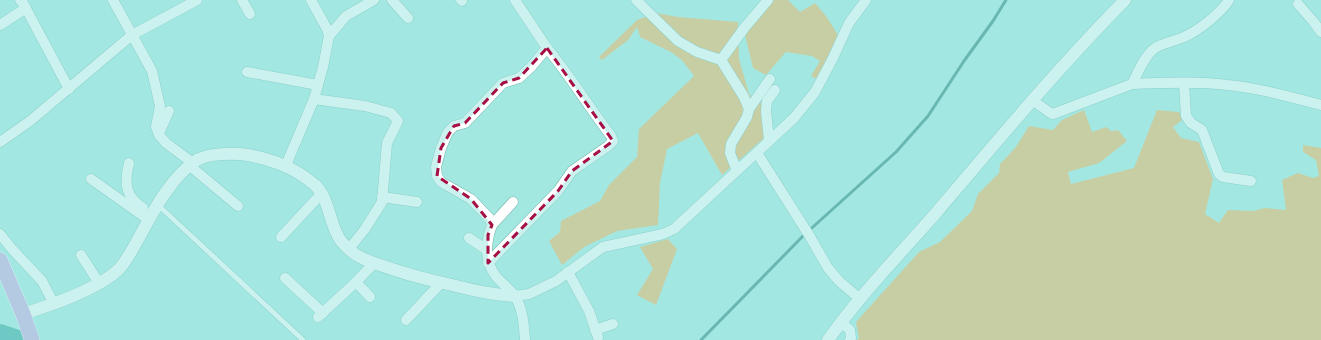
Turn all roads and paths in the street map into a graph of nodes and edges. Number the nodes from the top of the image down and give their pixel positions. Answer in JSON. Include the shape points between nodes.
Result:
{"nodes":[{"id":1,"x":113,"y":0,"type":"edge"},
{"id":2,"x":197,"y":0,"type":"edge"},
{"id":3,"x":242,"y":0,"type":"edge"},
{"id":4,"x":311,"y":0,"type":"edge"},
{"id":5,"x":374,"y":0,"type":"edge"},
{"id":6,"x":392,"y":0,"type":"edge"},
{"id":7,"x":515,"y":0,"type":"edge"},
{"id":8,"x":636,"y":0,"type":"edge"},
{"id":9,"x":768,"y":0,"type":"edge"},
{"id":10,"x":866,"y":0,"type":"edge"},
{"id":11,"x":1125,"y":0,"type":"edge"},
{"id":12,"x":1229,"y":0,"type":"edge"},
{"id":13,"x":1297,"y":1,"type":"edge"},
{"id":14,"x":23,"y":4,"type":"edge"},
{"id":15,"x":250,"y":14,"type":"dead end"},
{"id":16,"x":408,"y":18,"type":"dead end"},
{"id":17,"x":0,"y":25,"type":"edge"},
{"id":18,"x":1321,"y":32,"type":"edge"},
{"id":19,"x":132,"y":35,"type":"junction"},
{"id":20,"x":329,"y":36,"type":"junction"},
{"id":21,"x":547,"y":48,"type":"junction"},
{"id":22,"x":721,"y":60,"type":"junction"},
{"id":23,"x":247,"y":72,"type":"dead end"},
{"id":24,"x":770,"y":79,"type":"dead end"},
{"id":25,"x":1184,"y":83,"type":"junction"},
{"id":26,"x":1132,"y":84,"type":"junction"},
{"id":27,"x":318,"y":85,"type":"junction"},
{"id":28,"x":69,"y":88,"type":"junction"},
{"id":29,"x":775,"y":90,"type":"dead end"},
{"id":30,"x":314,"y":98,"type":"junction"},
{"id":31,"x":1032,"y":100,"type":"junction"},
{"id":32,"x":1321,"y":105,"type":"edge"},
{"id":33,"x":748,"y":110,"type":"junction"},
{"id":34,"x":169,"y":111,"type":"dead end"},
{"id":35,"x":158,"y":135,"type":"junction"},
{"id":36,"x":769,"y":140,"type":"junction"},
{"id":37,"x":0,"y":142,"type":"edge"},
{"id":38,"x":757,"y":152,"type":"junction"},
{"id":39,"x":129,"y":163,"type":"dead end"},
{"id":40,"x":192,"y":164,"type":"junction"},
{"id":41,"x":286,"y":165,"type":"junction"},
{"id":42,"x":737,"y":171,"type":"junction"},
{"id":43,"x":91,"y":179,"type":"dead end"},
{"id":44,"x":1251,"y":181,"type":"dead end"},
{"id":45,"x":322,"y":193,"type":"junction"},
{"id":46,"x":382,"y":197,"type":"junction"},
{"id":47,"x":417,"y":202,"type":"dead end"},
{"id":48,"x":513,"y":202,"type":"dead end"},
{"id":49,"x":238,"y":206,"type":"dead end"},
{"id":50,"x":153,"y":213,"type":"junction"},
{"id":51,"x":492,"y":225,"type":"junction"},
{"id":52,"x":0,"y":234,"type":"edge"},
{"id":53,"x":281,"y":237,"type":"dead end"},
{"id":54,"x":470,"y":238,"type":"dead end"},
{"id":55,"x":349,"y":249,"type":"junction"},
{"id":56,"x":487,"y":250,"type":"junction"},
{"id":57,"x":81,"y":255,"type":"dead end"},
{"id":58,"x":0,"y":260,"type":"edge"},
{"id":59,"x":374,"y":263,"type":"junction"},
{"id":60,"x":488,"y":263,"type":"junction"},
{"id":61,"x":568,"y":272,"type":"junction"},
{"id":62,"x":285,"y":278,"type":"dead end"},
{"id":63,"x":356,"y":282,"type":"junction"},
{"id":64,"x":99,"y":283,"type":"junction"},
{"id":65,"x":441,"y":283,"type":"junction"},
{"id":66,"x":370,"y":296,"type":"dead end"},
{"id":67,"x":515,"y":296,"type":"junction"},
{"id":68,"x":860,"y":299,"type":"junction"},
{"id":69,"x":54,"y":304,"type":"junction"},
{"id":70,"x":24,"y":318,"type":"junction"},
{"id":71,"x":406,"y":320,"type":"dead end"},
{"id":72,"x":841,"y":322,"type":"junction"},
{"id":73,"x":613,"y":324,"type":"dead end"},
{"id":74,"x":32,"y":340,"type":"edge"},
{"id":75,"x":303,"y":340,"type":"edge"},
{"id":76,"x":525,"y":340,"type":"edge"},
{"id":77,"x":828,"y":340,"type":"edge"},
{"id":78,"x":850,"y":340,"type":"edge"}],
"edges":[{"from":1,"to":19,"type":"street"},
{"from":2,"to":19,"type":"street"},
{"from":3,"to":15,"type":"street"},
{"from":4,"to":20,"type":"street"},
{"from":5,"to":20,"type":"street","via":[[346,16]]},
{"from":6,"to":16,"type":"street"},
{"from":7,"to":21,"type":"street"},
{"from":8,"to":22,"type":"street","via":[[678,40],[697,52]]},
{"from":9,"to":22,"type":"street","via":[[744,27]]},
{"from":10,"to":36,"type":"street","via":[[849,22],[815,92],[794,118]]},
{"from":11,"to":31,"type":"street"},
{"from":12,"to":26,"type":"street","via":[[1215,16],[1186,37],[1156,48],[1148,55]]},
{"from":13,"to":18,"type":"street"},
{"from":14,"to":17,"type":"street"},
{"from":14,"to":28,"type":"street"},
{"from":19,"to":28,"type":"street"},
{"from":19,"to":35,"type":"street","via":[[152,71],[160,106],[156,127]]},
{"from":20,"to":27,"type":"street"},
{"from":21,"to":51,"type":"street","via":[[519,78],[504,83],[465,123],[454,126],[448,132],[441,148],[436,167],[437,176],[441,182],[471,199],[490,219]]},
{"from":21,"to":60,"type":"street","via":[[613,141],[572,171],[558,191]]},
{"from":22,"to":33,"type":"street","via":[[744,97]]},
{"from":23,"to":27,"type":"street"},
{"from":24,"to":33,"type":"street"},
{"from":25,"to":26,"type":"street"},
{"from":25,"to":32,"type":"street","via":[[1226,84]]},
{"from":25,"to":44,"type":"street","via":[[1186,116],[1202,130],[1219,174]]},
{"from":26,"to":31,"type":"street","via":[[1052,114]]},
{"from":27,"to":30,"type":"street"},
{"from":28,"to":37,"type":"street"},
{"from":29,"to":36,"type":"street","via":[[767,101]]},
{"from":30,"to":41,"type":"street"},
{"from":30,"to":46,"type":"street","via":[[372,108],[391,113],[398,120],[387,143]]},
{"from":31,"to":68,"type":"street"},
{"from":33,"to":42,"type":"street","via":[[747,117],[731,144],[730,153]]},
{"from":34,"to":35,"type":"street"},
{"from":35,"to":40,"type":"street"},
{"from":36,"to":38,"type":"street"},
{"from":38,"to":42,"type":"street"},
{"from":38,"to":68,"type":"street","via":[[828,268],[838,281]]},
{"from":39,"to":50,"type":"street","via":[[126,177],[128,194],[134,202]]},
{"from":40,"to":41,"type":"street","via":[[215,155],[241,154]]},
{"from":40,"to":49,"type":"street"},
{"from":40,"to":50,"type":"street","via":[[170,187]]},
{"from":41,"to":45,"type":"street","via":[[307,178]]},
{"from":42,"to":61,"type":"street","via":[[674,229],[663,234],[603,247]]},
{"from":43,"to":50,"type":"street"},
{"from":45,"to":53,"type":"street"},
{"from":45,"to":55,"type":"street","via":[[340,239]]},
{"from":46,"to":47,"type":"street"},
{"from":46,"to":55,"type":"street","via":[[382,202],[365,230]]},
{"from":48,"to":51,"type":"street"},
{"from":50,"to":64,"type":"street","via":[[118,270]]},
{"from":50,"to":75,"type":"lane"},
{"from":51,"to":56,"type":"street"},
{"from":52,"to":69,"type":"street","via":[[42,281]]},
{"from":54,"to":56,"type":"street"},
{"from":55,"to":59,"type":"street","via":[[359,257]]},
{"from":56,"to":60,"type":"street"},
{"from":57,"to":64,"type":"street"},
{"from":58,"to":70,"type":"main road"},
{"from":59,"to":63,"type":"street"},
{"from":59,"to":65,"type":"street"},
{"from":60,"to":67,"type":"street","via":[[495,275]]},
{"from":61,"to":67,"type":"street","via":[[529,294]]},
{"from":61,"to":73,"type":"street","via":[[589,312],[596,333]]},
{"from":62,"to":63,"type":"street","via":[[321,315]]},
{"from":63,"to":66,"type":"street"},
{"from":64,"to":69,"type":"street"},
{"from":65,"to":67,"type":"street","via":[[495,295]]},
{"from":65,"to":71,"type":"street"},
{"from":67,"to":76,"type":"street","via":[[523,319]]},
{"from":68,"to":72,"type":"street"},
{"from":69,"to":70,"type":"street"},
{"from":70,"to":74,"type":"main road"},
{"from":72,"to":77,"type":"street"},
{"from":72,"to":78,"type":"street","via":[[850,330]]}]}
